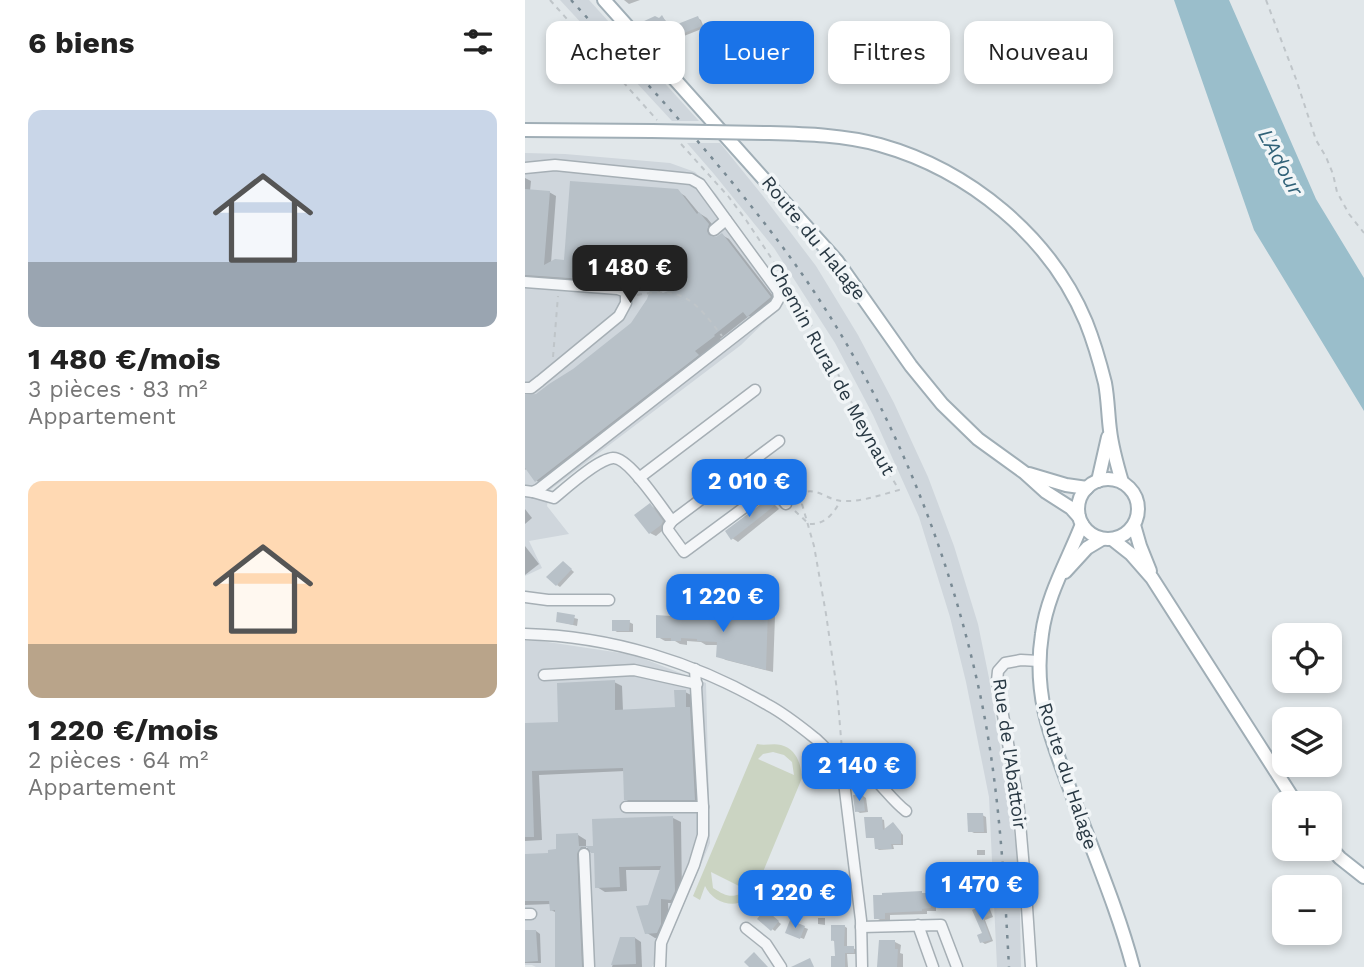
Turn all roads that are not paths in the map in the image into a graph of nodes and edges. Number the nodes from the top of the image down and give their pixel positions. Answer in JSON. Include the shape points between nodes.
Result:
{"nodes":[{"id":1,"x":604,"y":0,"type":"edge"},
{"id":2,"x":525,"y":130,"type":"edge"},
{"id":3,"x":525,"y":168,"type":"edge"},
{"id":4,"x":726,"y":220,"type":"junction"},
{"id":5,"x":714,"y":230,"type":"dead end"},
{"id":6,"x":525,"y":282,"type":"edge"},
{"id":7,"x":525,"y":388,"type":"edge"},
{"id":8,"x":755,"y":390,"type":"dead end"},
{"id":9,"x":1110,"y":430,"type":"junction"},
{"id":10,"x":779,"y":441,"type":"dead end"},
{"id":11,"x":1025,"y":473,"type":"junction"},
{"id":12,"x":639,"y":478,"type":"junction"},
{"id":13,"x":1122,"y":482,"type":"junction"},
{"id":14,"x":1093,"y":484,"type":"junction"},
{"id":15,"x":529,"y":491,"type":"edge"},
{"id":16,"x":786,"y":504,"type":"road end"},
{"id":17,"x":1080,"y":520,"type":"junction"},
{"id":18,"x":671,"y":521,"type":"junction"},
{"id":19,"x":1135,"y":525,"type":"junction"},
{"id":20,"x":1107,"y":539,"type":"junction"},
{"id":21,"x":1152,"y":578,"type":"junction"},
{"id":22,"x":1058,"y":580,"type":"junction"},
{"id":23,"x":525,"y":597,"type":"edge"},
{"id":24,"x":609,"y":600,"type":"dead end"},
{"id":25,"x":525,"y":634,"type":"edge"},
{"id":26,"x":1039,"y":661,"type":"junction"},
{"id":27,"x":695,"y":669,"type":"junction"},
{"id":28,"x":544,"y":674,"type":"dead end"},
{"id":29,"x":697,"y":684,"type":"junction"},
{"id":30,"x":843,"y":761,"type":"junction"},
{"id":31,"x":1288,"y":791,"type":"edge"},
{"id":32,"x":626,"y":807,"type":"dead end"},
{"id":33,"x":703,"y":807,"type":"junction"},
{"id":34,"x":906,"y":811,"type":"dead end"},
{"id":35,"x":584,"y":854,"type":"dead end"},
{"id":36,"x":1342,"y":860,"type":"edge"},
{"id":37,"x":1364,"y":877,"type":"edge"},
{"id":38,"x":918,"y":925,"type":"junction"},
{"id":39,"x":861,"y":927,"type":"junction"},
{"id":40,"x":746,"y":928,"type":"dead end"},
{"id":41,"x":589,"y":967,"type":"edge"},
{"id":42,"x":660,"y":967,"type":"edge"},
{"id":43,"x":781,"y":967,"type":"edge"},
{"id":44,"x":862,"y":967,"type":"edge"},
{"id":45,"x":933,"y":967,"type":"edge"},
{"id":46,"x":957,"y":967,"type":"edge"},
{"id":47,"x":1031,"y":967,"type":"edge"},
{"id":48,"x":1133,"y":967,"type":"edge"}],
"edges":[{"from":1,"to":11,"type":"main road","name":"Route du Halage","via":[[837,261],[925,385],[978,439]]},
{"from":2,"to":9,"type":"main road","bridge":true,"via":[[658,129],[844,137],[913,155],[945,170],[1001,208],[1028,235],[1069,290],[1097,355]]},
{"from":3,"to":4,"type":"street","via":[[555,165],[691,178]]},
{"from":4,"to":5,"type":"street"},
{"from":4,"to":15,"type":"street","via":[[778,291],[775,305],[539,489]]},
{"from":6,"to":7,"type":"street","via":[[626,292],[619,317]]},
{"from":8,"to":12,"type":"street"},
{"from":9,"to":13,"type":"main road"},
{"from":9,"to":14,"type":"main road"},
{"from":10,"to":18,"type":"street"},
{"from":11,"to":14,"type":"main road","name":"Route du Halage","via":[[1066,485]]},
{"from":11,"to":17,"type":"main road","name":"Route du Halage"},
{"from":12,"to":15,"type":"street","via":[[630,466],[612,458],[554,498]]},
{"from":12,"to":18,"type":"street"},
{"from":13,"to":14,"type":"main road","via":[[1106,479]]},
{"from":13,"to":19,"type":"main road","via":[[1137,500]]},
{"from":14,"to":17,"type":"main road","via":[[1079,501]]},
{"from":16,"to":18,"type":"street","via":[[772,487],[684,552],[668,530]]},
{"from":17,"to":20,"type":"main road","via":[[1090,534]]},
{"from":17,"to":22,"type":"main road","name":"Route du Halage"},
{"from":19,"to":20,"type":"main road","via":[[1121,537]]},
{"from":19,"to":21,"type":"main road"},
{"from":20,"to":21,"type":"main road","via":[[1131,554]]},
{"from":20,"to":22,"type":"main road","name":"Route du Halage","via":[[1087,548]]},
{"from":21,"to":31,"type":"main road"},
{"from":22,"to":26,"type":"main road","name":"Route du Halage","via":[[1046,615]]},
{"from":23,"to":24,"type":"street"},
{"from":25,"to":27,"type":"street","via":[[618,646]]},
{"from":26,"to":47,"type":"street","name":"Rue de l'Abattoir","via":[[1005,663],[997,681],[1018,800]]},
{"from":26,"to":48,"type":"main road","name":"Route du Halage","via":[[1047,727]]},
{"from":27,"to":29,"type":"street"},
{"from":27,"to":30,"type":"street","via":[[770,706]]},
{"from":28,"to":29,"type":"street","via":[[634,670]]},
{"from":29,"to":33,"type":"street"},
{"from":30,"to":34,"type":"street","via":[[861,768]]},
{"from":30,"to":39,"type":"street"},
{"from":32,"to":33,"type":"street"},
{"from":33,"to":42,"type":"street","via":[[703,835],[661,943]]},
{"from":35,"to":41,"type":"street"},
{"from":36,"to":37,"type":"main road"},
{"from":38,"to":39,"type":"street"},
{"from":38,"to":45,"type":"street"},
{"from":38,"to":46,"type":"street","via":[[941,925]]},
{"from":39,"to":44,"type":"street"},
{"from":40,"to":43,"type":"street","via":[[766,944]]}]}
